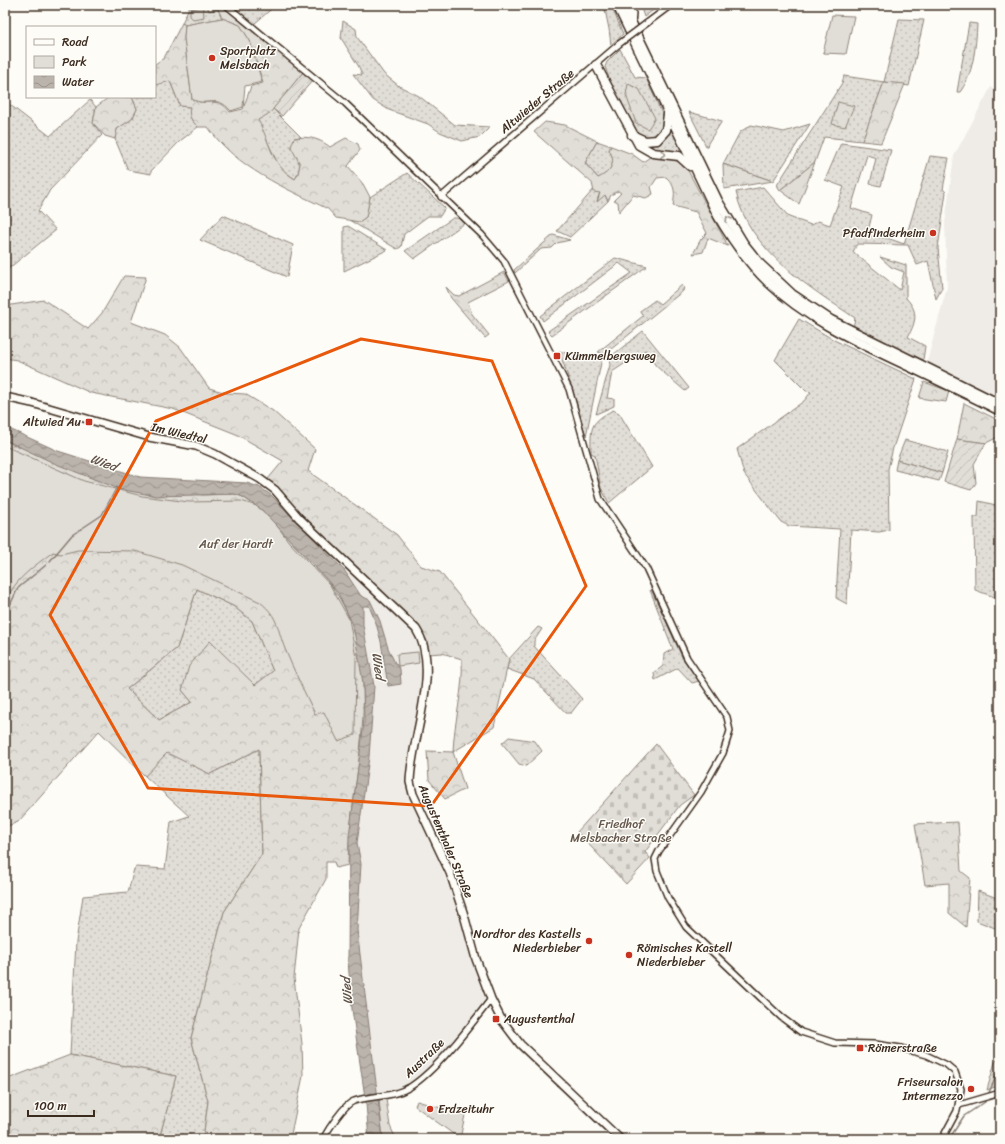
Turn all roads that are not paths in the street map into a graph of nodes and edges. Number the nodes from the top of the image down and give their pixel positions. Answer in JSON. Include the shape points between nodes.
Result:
{"nodes":[{"id":1,"x":226,"y":5,"type":"edge"},
{"id":2,"x":616,"y":5,"type":"edge"},
{"id":3,"x":623,"y":5,"type":"edge"},
{"id":4,"x":632,"y":5,"type":"edge"},
{"id":5,"x":669,"y":6,"type":"edge"},
{"id":6,"x":631,"y":22,"type":"junction"},
{"id":7,"x":596,"y":65,"type":"junction"},
{"id":8,"x":668,"y":112,"type":"junction"},
{"id":9,"x":632,"y":135,"type":"junction"},
{"id":10,"x":702,"y":185,"type":"junction"},
{"id":11,"x":441,"y":197,"type":"junction"},
{"id":12,"x":884,"y":351,"type":"junction"},
{"id":13,"x":5,"y":397,"type":"edge"},
{"id":14,"x":1000,"y":404,"type":"edge"},
{"id":15,"x":1000,"y":411,"type":"edge"},
{"id":16,"x":339,"y":556,"type":"joint"},
{"id":17,"x":491,"y":999,"type":"junction"},
{"id":18,"x":1000,"y":1093,"type":"edge"},
{"id":19,"x":959,"y":1105,"type":"junction"},
{"id":20,"x":323,"y":1139,"type":"edge"},
{"id":21,"x":620,"y":1139,"type":"edge"},
{"id":22,"x":942,"y":1139,"type":"edge"}],
"edges":[{"from":1,"to":11,"type":"street","via":[[345,103]]},
{"from":2,"to":8,"type":"highway"},
{"from":3,"to":6,"type":"highway"},
{"from":4,"to":6,"type":"highway"},
{"from":5,"to":7,"type":"street","name":"Altwieder Straße","bridge":true},
{"from":12,"to":6,"type":"highway","one_way":true,"via":[[797,298],[773,278],[748,249],[709,184]]},
{"from":7,"to":9,"type":"highway"},
{"from":7,"to":11,"type":"street","name":"Altwieder Straße"},
{"from":8,"to":9,"type":"highway","via":[[666,130],[657,140],[645,141]]},
{"from":8,"to":10,"type":"highway"},
{"from":9,"to":10,"type":"highway","one_way":true,"via":[[639,145],[648,151],[684,159]]},
{"from":10,"to":12,"type":"highway","via":[[731,237],[769,283],[807,314],[836,331]]},
{"from":11,"to":19,"type":"street","via":[[490,244],[510,272],[569,389],[600,499],[646,568],[687,658],[727,716],[730,727],[728,744],[705,787],[659,850],[656,859],[657,871],[668,898],[686,926],[781,1017],[801,1032],[835,1043],[875,1044],[926,1055],[955,1072],[961,1089]]},
{"from":12,"to":14,"type":"highway"},
{"from":12,"to":15,"type":"highway"},
{"from":13,"to":16,"type":"main road","name":"Im Wiedtal","via":[[149,437],[196,446],[215,454],[269,485]]},
{"from":16,"to":17,"type":"main road","name":"Augustenthaler Straße","via":[[399,611],[421,638],[426,671],[410,782],[413,794],[450,873]]},
{"from":17,"to":20,"type":"street","name":"Austraße","via":[[438,1061],[410,1086],[383,1097],[352,1101]]},
{"from":17,"to":21,"type":"main road","name":"Augustenthaler Straße","via":[[501,1020],[520,1044]]},
{"from":18,"to":19,"type":"street"},
{"from":19,"to":22,"type":"street"}]}
